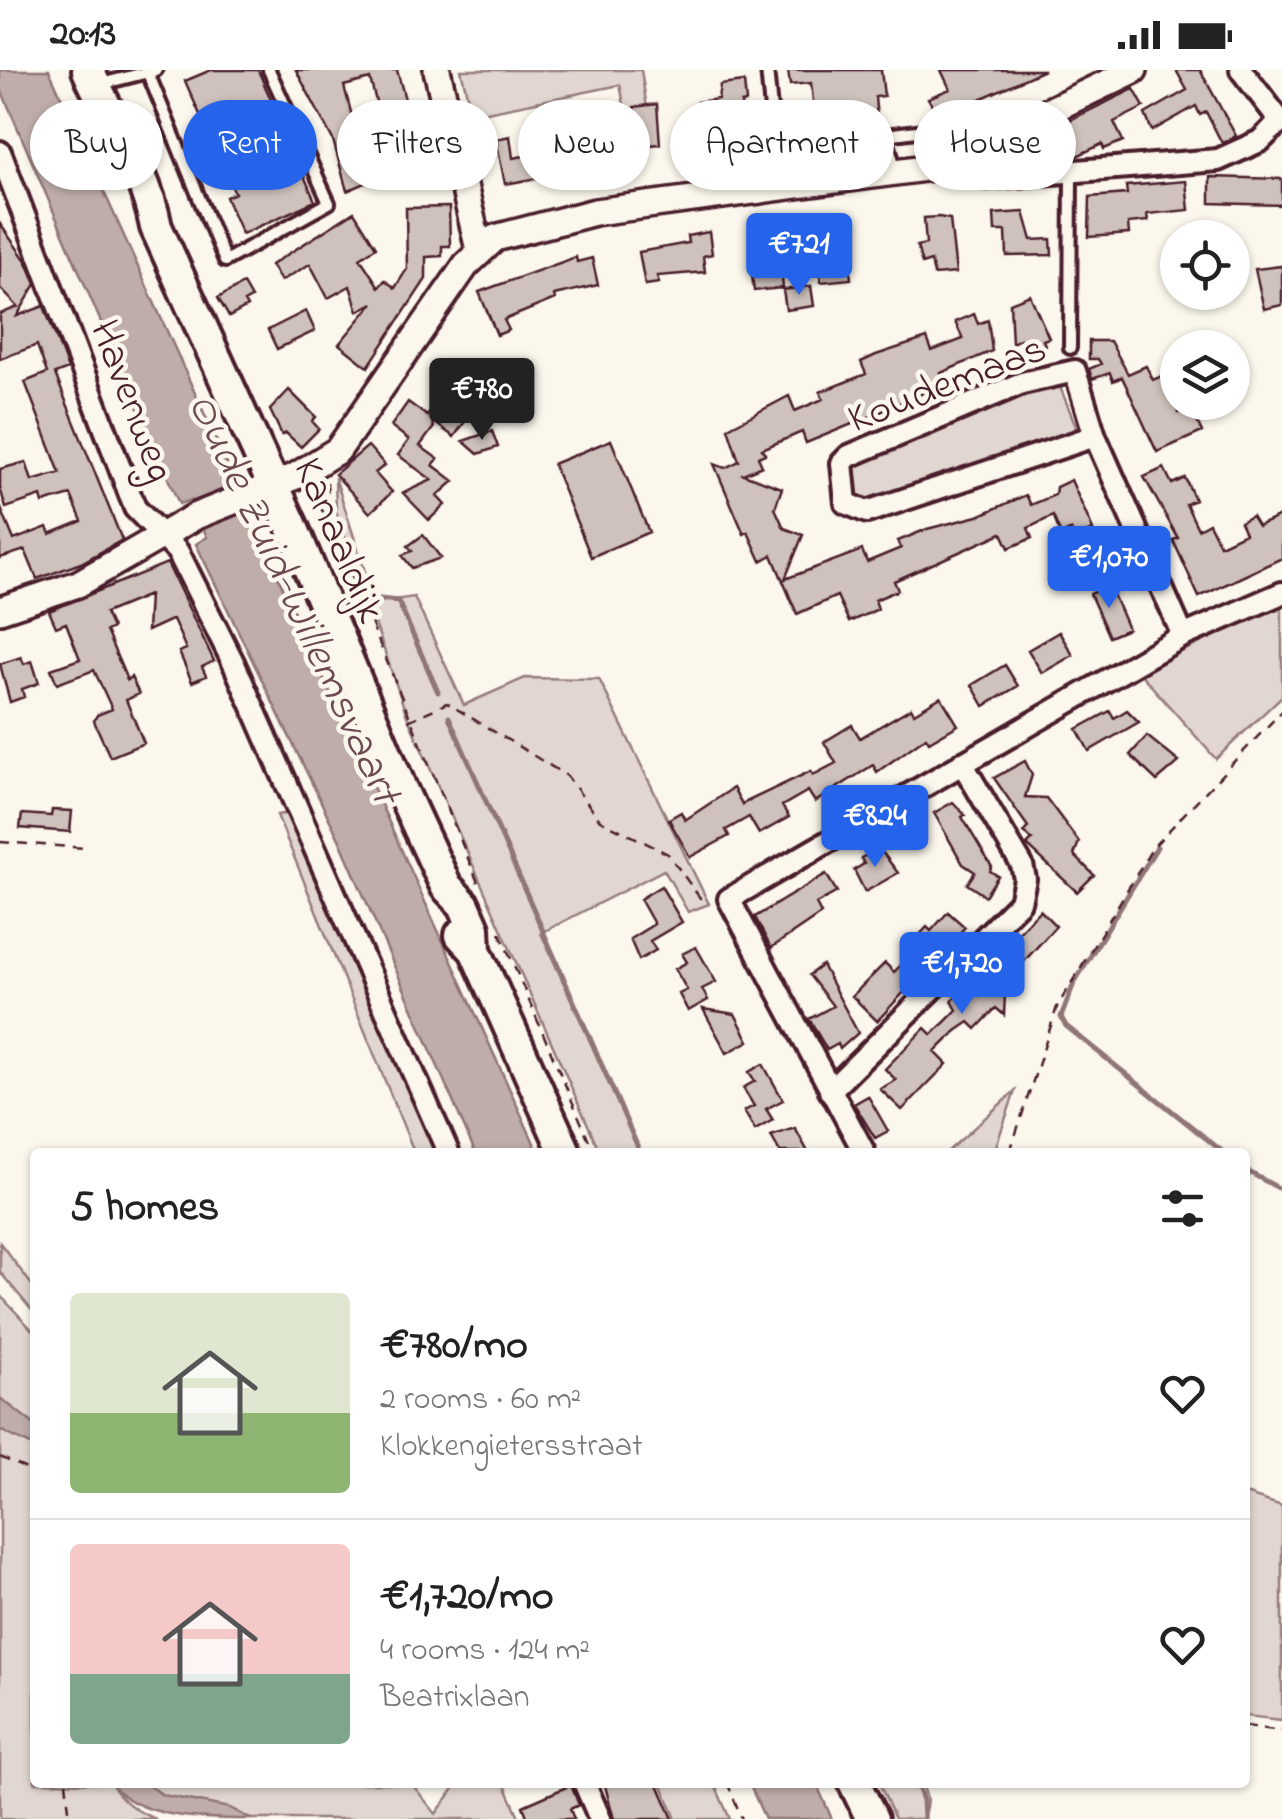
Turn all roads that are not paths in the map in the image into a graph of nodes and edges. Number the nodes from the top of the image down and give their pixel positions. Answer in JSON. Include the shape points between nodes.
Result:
{"nodes":[{"id":1,"x":270,"y":70,"type":"edge"},
{"id":2,"x":437,"y":70,"type":"edge"},
{"id":3,"x":767,"y":70,"type":"edge"},
{"id":4,"x":1134,"y":70,"type":"edge"},
{"id":5,"x":1241,"y":70,"type":"edge"},
{"id":6,"x":152,"y":71,"type":"edge"},
{"id":7,"x":98,"y":79,"type":"edge"},
{"id":8,"x":770,"y":100,"type":"edge"},
{"id":9,"x":1281,"y":122,"type":"edge"},
{"id":10,"x":0,"y":152,"type":"edge"},
{"id":11,"x":894,"y":165,"type":"edge"},
{"id":12,"x":1076,"y":172,"type":"edge"},
{"id":13,"x":894,"y":176,"type":"edge"},
{"id":14,"x":897,"y":176,"type":"junction"},
{"id":15,"x":779,"y":190,"type":"edge"},
{"id":16,"x":1071,"y":190,"type":"edge"},
{"id":17,"x":479,"y":250,"type":"junction"},
{"id":18,"x":1070,"y":348,"type":"dead end"},
{"id":19,"x":1094,"y":436,"type":"junction"},
{"id":20,"x":273,"y":485,"type":"junction"},
{"id":21,"x":162,"y":535,"type":"junction"},
{"id":22,"x":1282,"y":593,"type":"edge"},
{"id":23,"x":0,"y":610,"type":"edge"},
{"id":24,"x":1182,"y":636,"type":"junction"},
{"id":25,"x":962,"y":764,"type":"junction"},
{"id":26,"x":830,"y":1091,"type":"junction"},
{"id":27,"x":446,"y":1148,"type":"edge"},
{"id":28,"x":563,"y":1148,"type":"edge"},
{"id":29,"x":862,"y":1148,"type":"edge"},
{"id":30,"x":587,"y":1788,"type":"edge"},
{"id":31,"x":857,"y":1788,"type":"edge"},
{"id":32,"x":600,"y":1819,"type":"edge"},
{"id":33,"x":872,"y":1819,"type":"edge"}],
"edges":[{"from":1,"to":6,"type":"lane","via":[[329,203],[226,260]]},
{"from":2,"to":17,"type":"street"},
{"from":3,"to":8,"type":"lane"},
{"from":4,"to":14,"type":"street","via":[[955,159]]},
{"from":5,"to":9,"type":"street"},
{"from":6,"to":7,"type":"lane"},
{"from":7,"to":20,"type":"main road","name":"Kanaaldijk","via":[[156,227]]},
{"from":9,"to":12,"type":"street","via":[[1260,141],[1218,160]]},
{"from":10,"to":21,"type":"street","name":"Havenweg","via":[[135,508]]},
{"from":11,"to":14,"type":"lane"},
{"from":13,"to":14,"type":"street"},
{"from":15,"to":17,"type":"street","via":[[563,218],[506,233]]},
{"from":16,"to":18,"type":"lane"},
{"from":17,"to":20,"type":"street","via":[[338,450]]},
{"from":19,"to":19,"type":"street","name":"Koudemaas","via":[[867,512],[846,503],[842,462],[848,456],[1022,383],[1075,371]]},
{"from":19,"to":24,"type":"street","name":"Koudemaas"},
{"from":20,"to":21,"type":"street"},
{"from":20,"to":28,"type":"main road","name":"Kanaaldijk","via":[[446,886],[448,912],[475,950]]},
{"from":21,"to":23,"type":"street","via":[[78,584]]},
{"from":21,"to":27,"type":"street","name":"Havenweg","via":[[178,552],[234,664]]},
{"from":22,"to":24,"type":"street"},
{"from":24,"to":25,"type":"street"},
{"from":25,"to":26,"type":"street","via":[[1022,864],[1020,902]]},
{"from":25,"to":26,"type":"street","via":[[730,899]]},
{"from":26,"to":29,"type":"street"},
{"from":30,"to":32,"type":"street"},
{"from":31,"to":33,"type":"main road"}]}
